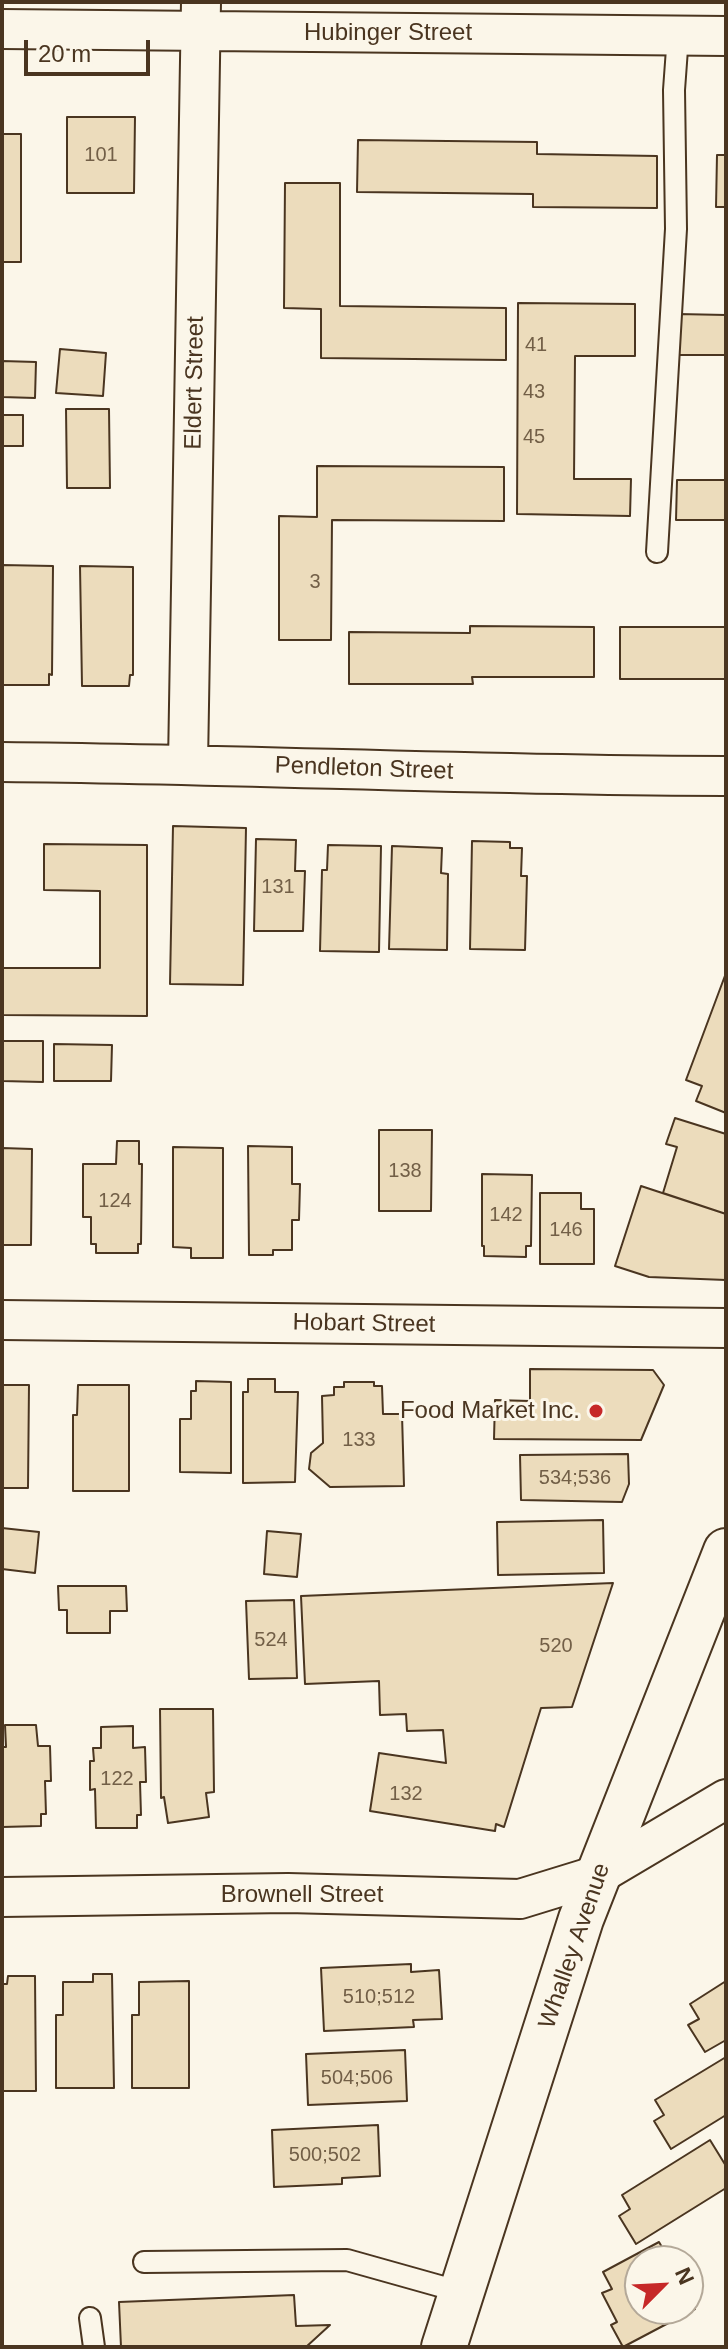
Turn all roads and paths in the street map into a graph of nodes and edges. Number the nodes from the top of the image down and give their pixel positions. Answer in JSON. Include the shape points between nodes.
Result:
{"nodes":[{"id":1,"x":201,"y":17,"type":"edge"},
{"id":2,"x":2,"y":29,"type":"edge"},
{"id":3,"x":678,"y":35,"type":"junction"},
{"id":4,"x":726,"y":36,"type":"edge"},
{"id":5,"x":657,"y":552,"type":"dead end"},
{"id":6,"x":2,"y":762,"type":"edge"},
{"id":7,"x":188,"y":763,"type":"junction"},
{"id":8,"x":726,"y":776,"type":"edge"},
{"id":9,"x":2,"y":1320,"type":"edge"},
{"id":10,"x":726,"y":1328,"type":"edge"},
{"id":11,"x":726,"y":1551,"type":"edge"},
{"id":12,"x":726,"y":1799,"type":"edge"},
{"id":13,"x":598,"y":1875,"type":"junction"},
{"id":14,"x":2,"y":1897,"type":"edge"},
{"id":15,"x":144,"y":2262,"type":"dead end"},
{"id":16,"x":90,"y":2318,"type":"dead end"},
{"id":17,"x":456,"y":2326,"type":"edge"},
{"id":18,"x":94,"y":2347,"type":"edge"}],
"edges":[{"from":1,"to":2,"type":"street","name":"Hubinger Street"},
{"from":1,"to":3,"type":"street","name":"Hubinger Street"},
{"from":1,"to":7,"type":"street","name":"Eldert Street"},
{"from":3,"to":4,"type":"street","name":"Hubinger Street"},
{"from":3,"to":5,"type":"lane","via":[[676,229]]},
{"from":6,"to":7,"type":"street","name":"Pendleton Street"},
{"from":7,"to":8,"type":"street","name":"Pendleton Street"},
{"from":9,"to":10,"type":"street","name":"Hobart Street"},
{"from":11,"to":13,"type":"main road","name":"Whalley Avenue"},
{"from":12,"to":13,"type":"street","name":"Brownell Street"},
{"from":13,"to":14,"type":"street","name":"Brownell Street","via":[[520,1899],[288,1893]]},
{"from":13,"to":17,"type":"main road","name":"Whalley Avenue"},
{"from":15,"to":17,"type":"lane","via":[[347,2260]]},
{"from":16,"to":18,"type":"lane"}]}
